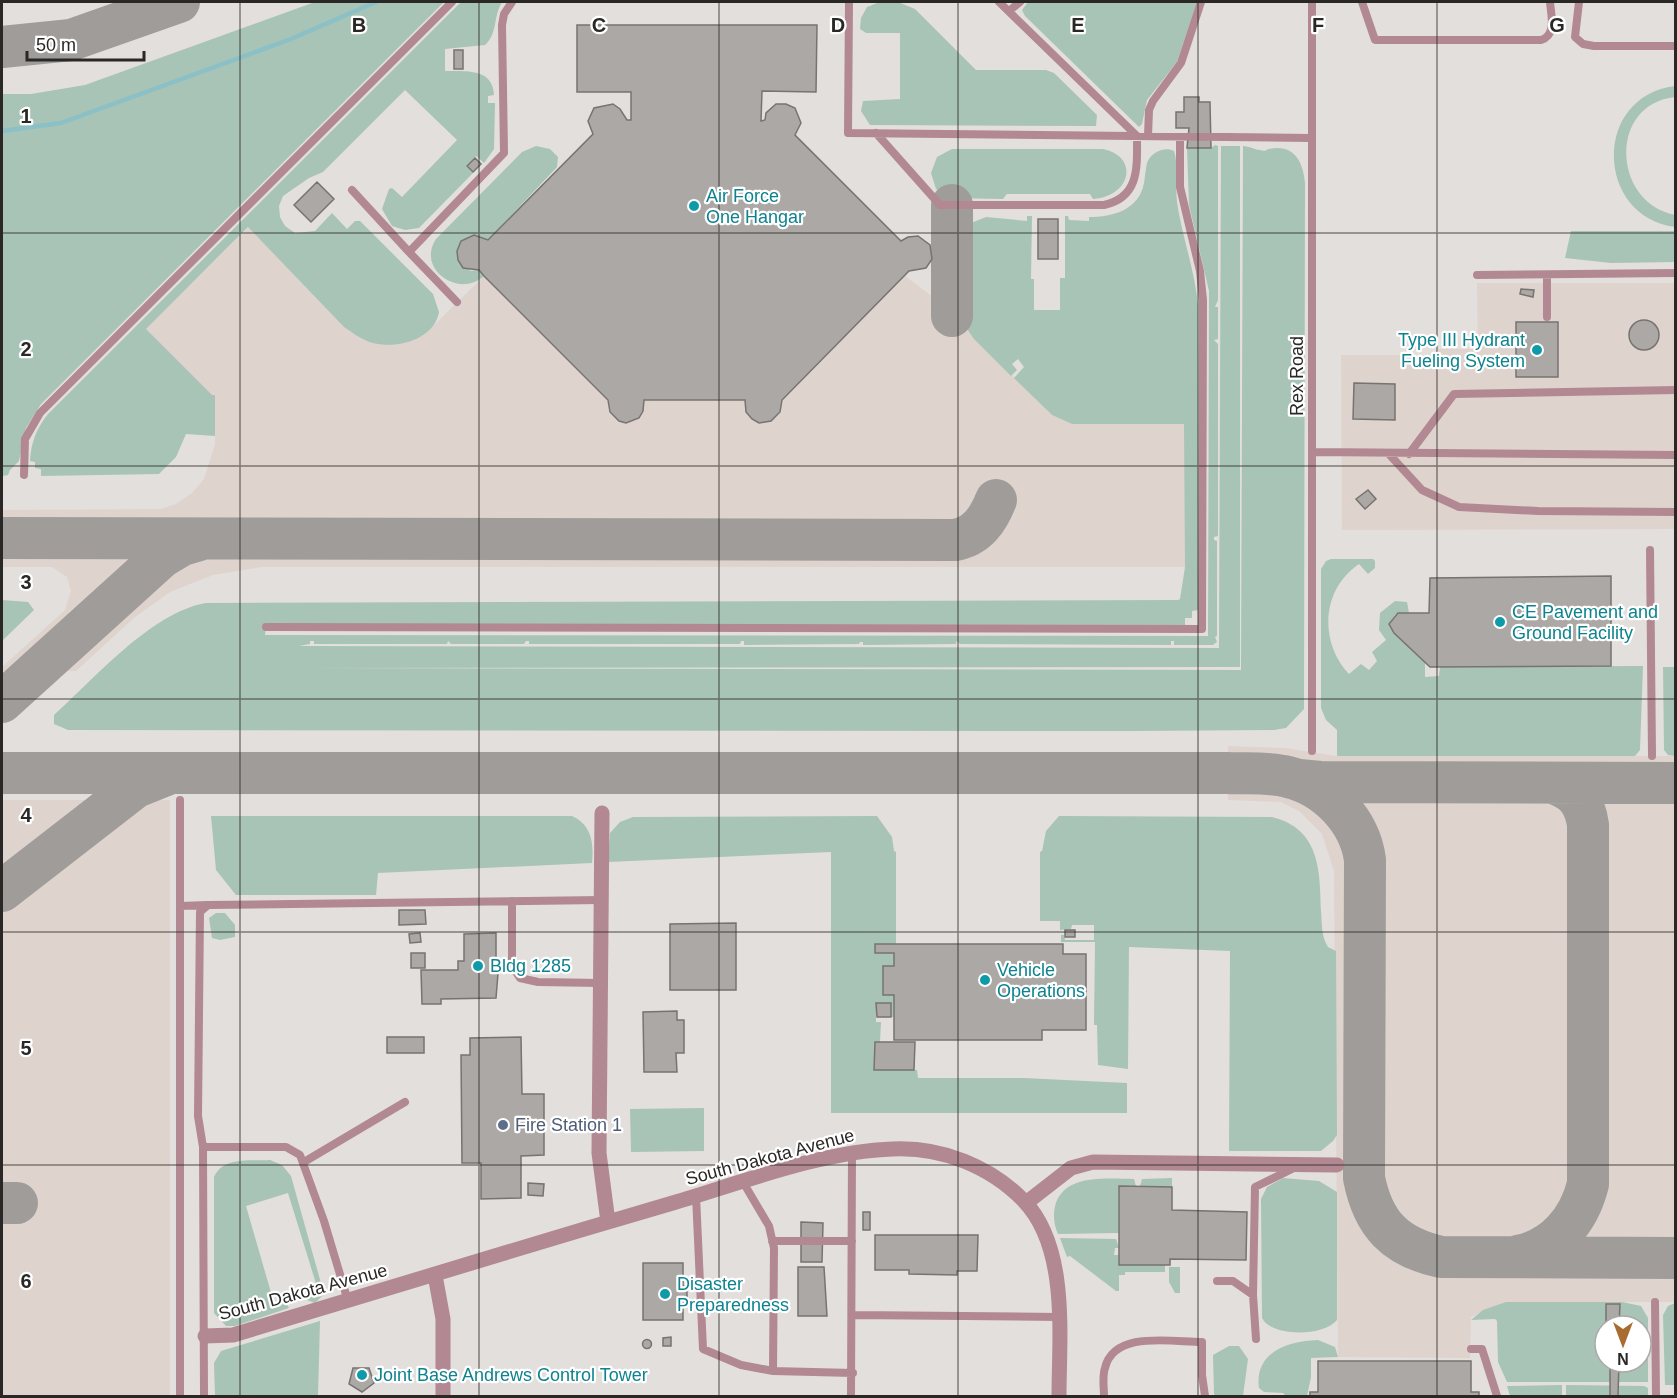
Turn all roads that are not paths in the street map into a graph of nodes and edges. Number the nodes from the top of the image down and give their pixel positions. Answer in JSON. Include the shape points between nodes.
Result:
{"nodes":[{"id":1,"x":452,"y":2,"type":"edge"},
{"id":2,"x":512,"y":2,"type":"edge"},
{"id":3,"x":849,"y":2,"type":"edge"},
{"id":4,"x":999,"y":2,"type":"edge"},
{"id":5,"x":1020,"y":2,"type":"edge"},
{"id":6,"x":1201,"y":2,"type":"edge"},
{"id":7,"x":1312,"y":2,"type":"edge"},
{"id":8,"x":1362,"y":2,"type":"edge"},
{"id":9,"x":1550,"y":2,"type":"edge"},
{"id":10,"x":1579,"y":2,"type":"edge"},
{"id":11,"x":1009,"y":11,"type":"junction"},
{"id":12,"x":1676,"y":46,"type":"edge"},
{"id":13,"x":876,"y":133,"type":"junction"},
{"id":14,"x":1137,"y":136,"type":"junction"},
{"id":15,"x":1148,"y":136,"type":"junction"},
{"id":16,"x":1180,"y":138,"type":"junction"},
{"id":17,"x":1311,"y":138,"type":"junction"},
{"id":18,"x":352,"y":189,"type":"dead end"},
{"id":19,"x":409,"y":252,"type":"junction"},
{"id":20,"x":1676,"y":273,"type":"edge"},
{"id":21,"x":1477,"y":275,"type":"dead end"},
{"id":22,"x":1547,"y":275,"type":"junction"},
{"id":23,"x":457,"y":302,"type":"dead end"},
{"id":24,"x":1547,"y":317,"type":"dead end"},
{"id":25,"x":1676,"y":390,"type":"edge"},
{"id":26,"x":1312,"y":453,"type":"junction"},
{"id":27,"x":1389,"y":453,"type":"junction"},
{"id":28,"x":1408,"y":454,"type":"junction"},
{"id":29,"x":1676,"y":455,"type":"edge"},
{"id":30,"x":24,"y":475,"type":"dead end"},
{"id":31,"x":1676,"y":512,"type":"edge"},
{"id":32,"x":1650,"y":550,"type":"dead end"},
{"id":33,"x":266,"y":627,"type":"dead end"},
{"id":34,"x":1312,"y":751,"type":"dead end"},
{"id":35,"x":1652,"y":756,"type":"dead end"},
{"id":36,"x":180,"y":800,"type":"dead end"},
{"id":37,"x":602,"y":813,"type":"dead end"},
{"id":38,"x":600,"y":900,"type":"junction"},
{"id":39,"x":512,"y":901,"type":"junction"},
{"id":40,"x":208,"y":905,"type":"junction"},
{"id":41,"x":180,"y":906,"type":"junction"},
{"id":42,"x":600,"y":983,"type":"junction"},
{"id":43,"x":405,"y":1102,"type":"dead end"},
{"id":44,"x":203,"y":1147,"type":"junction"},
{"id":45,"x":852,"y":1153,"type":"junction"},
{"id":46,"x":304,"y":1161,"type":"junction"},
{"id":47,"x":1301,"y":1165,"type":"junction"},
{"id":48,"x":1337,"y":1165,"type":"dead end"},
{"id":49,"x":743,"y":1182,"type":"junction"},
{"id":50,"x":696,"y":1196,"type":"junction"},
{"id":51,"x":1026,"y":1203,"type":"junction"},
{"id":52,"x":608,"y":1222,"type":"junction"},
{"id":53,"x":772,"y":1241,"type":"junction"},
{"id":54,"x":852,"y":1241,"type":"junction"},
{"id":55,"x":435,"y":1275,"type":"junction"},
{"id":56,"x":1217,"y":1281,"type":"dead end"},
{"id":57,"x":1253,"y":1296,"type":"junction"},
{"id":58,"x":348,"y":1301,"type":"junction"},
{"id":59,"x":1655,"y":1302,"type":"dead end"},
{"id":60,"x":853,"y":1315,"type":"junction"},
{"id":61,"x":1059,"y":1317,"type":"junction"},
{"id":62,"x":205,"y":1336,"type":"junction"},
{"id":63,"x":1256,"y":1339,"type":"dead end"},
{"id":64,"x":1471,"y":1349,"type":"dead end"},
{"id":65,"x":773,"y":1371,"type":"junction"},
{"id":66,"x":853,"y":1373,"type":"junction"},
{"id":67,"x":180,"y":1396,"type":"edge"},
{"id":68,"x":204,"y":1396,"type":"edge"},
{"id":69,"x":444,"y":1396,"type":"edge"},
{"id":70,"x":851,"y":1396,"type":"edge"},
{"id":71,"x":1059,"y":1396,"type":"edge"},
{"id":72,"x":1104,"y":1396,"type":"edge"},
{"id":73,"x":1206,"y":1396,"type":"edge"},
{"id":74,"x":1497,"y":1396,"type":"edge"},
{"id":75,"x":1656,"y":1396,"type":"edge"}],
"edges":[{"from":1,"to":30,"type":"lane","via":[[40,413],[26,440]]},
{"from":2,"to":19,"type":"lane","via":[[502,25],[504,153]]},
{"from":3,"to":13,"type":"lane","via":[[848,133]]},
{"from":4,"to":11,"type":"lane"},
{"from":5,"to":11,"type":"lane"},
{"from":6,"to":15,"type":"lane","via":[[1181,63],[1149,110]]},
{"from":7,"to":17,"type":"lane","name":"Rex Road"},
{"from":8,"to":9,"type":"lane","via":[[1375,40],[1541,40],[1552,32]]},
{"from":10,"to":12,"type":"lane","via":[[1575,37],[1583,44]]},
{"from":11,"to":14,"type":"lane"},
{"from":13,"to":14,"type":"lane"},
{"from":13,"to":14,"type":"lane","via":[[940,205],[1114,202],[1135,181]]},
{"from":14,"to":15,"type":"lane"},
{"from":15,"to":16,"type":"lane"},
{"from":16,"to":17,"type":"lane"},
{"from":16,"to":33,"type":"lane","via":[[1180,187],[1203,300],[1202,629]]},
{"from":17,"to":26,"type":"lane","name":"Rex Road"},
{"from":18,"to":19,"type":"lane"},
{"from":19,"to":23,"type":"lane"},
{"from":20,"to":22,"type":"lane"},
{"from":21,"to":22,"type":"lane"},
{"from":22,"to":24,"type":"lane"},
{"from":25,"to":28,"type":"lane","via":[[1455,394]]},
{"from":26,"to":27,"type":"lane"},
{"from":26,"to":34,"type":"lane","name":"Rex Road"},
{"from":27,"to":28,"type":"lane"},
{"from":27,"to":31,"type":"lane","via":[[1422,490],[1459,507]]},
{"from":28,"to":29,"type":"lane"},
{"from":32,"to":35,"type":"lane"},
{"from":36,"to":41,"type":"lane"},
{"from":37,"to":38,"type":"street"},
{"from":38,"to":39,"type":"lane"},
{"from":38,"to":42,"type":"street"},
{"from":39,"to":40,"type":"lane"},
{"from":39,"to":42,"type":"lane","via":[[512,966],[520,978]]},
{"from":40,"to":41,"type":"lane"},
{"from":40,"to":44,"type":"lane","via":[[200,912],[198,1116]]},
{"from":41,"to":67,"type":"lane"},
{"from":42,"to":52,"type":"street","via":[[599,1153]]},
{"from":43,"to":46,"type":"lane"},
{"from":44,"to":46,"type":"lane","via":[[286,1147]]},
{"from":44,"to":62,"type":"lane"},
{"from":45,"to":49,"type":"street","name":"South Dakota Avenue"},
{"from":45,"to":51,"type":"street","name":"South Dakota Avenue","via":[[895,1148],[940,1153],[992,1174]]},
{"from":45,"to":54,"type":"lane"},
{"from":46,"to":58,"type":"lane"},
{"from":47,"to":48,"type":"street"},
{"from":47,"to":51,"type":"street","via":[[1086,1162],[1065,1172]]},
{"from":47,"to":57,"type":"lane","via":[[1256,1187]]},
{"from":49,"to":50,"type":"street","name":"South Dakota Avenue"},
{"from":49,"to":53,"type":"lane","via":[[769,1226]]},
{"from":50,"to":52,"type":"street","name":"South Dakota Avenue"},
{"from":50,"to":65,"type":"lane","via":[[703,1348],[741,1365]]},
{"from":51,"to":61,"type":"street","name":"South Dakota Avenue","via":[[1045,1236],[1055,1266]]},
{"from":52,"to":55,"type":"street","name":"South Dakota Avenue"},
{"from":53,"to":54,"type":"lane"},
{"from":53,"to":65,"type":"lane"},
{"from":54,"to":60,"type":"lane"},
{"from":55,"to":58,"type":"street","name":"South Dakota Avenue"},
{"from":55,"to":69,"type":"street","via":[[443,1319]]},
{"from":56,"to":57,"type":"lane","via":[[1233,1281]]},
{"from":57,"to":63,"type":"lane"},
{"from":58,"to":62,"type":"street","name":"South Dakota Avenue","via":[[233,1335]]},
{"from":59,"to":75,"type":"lane"},
{"from":60,"to":61,"type":"lane"},
{"from":60,"to":66,"type":"lane"},
{"from":61,"to":71,"type":"street","name":"South Dakota Avenue"},
{"from":62,"to":68,"type":"lane"},
{"from":64,"to":74,"type":"lane","via":[[1482,1348]]},
{"from":65,"to":66,"type":"lane"},
{"from":66,"to":70,"type":"lane"},
{"from":72,"to":73,"type":"lane","via":[[1104,1370],[1117,1348],[1129,1343],[1202,1342]]}]}
